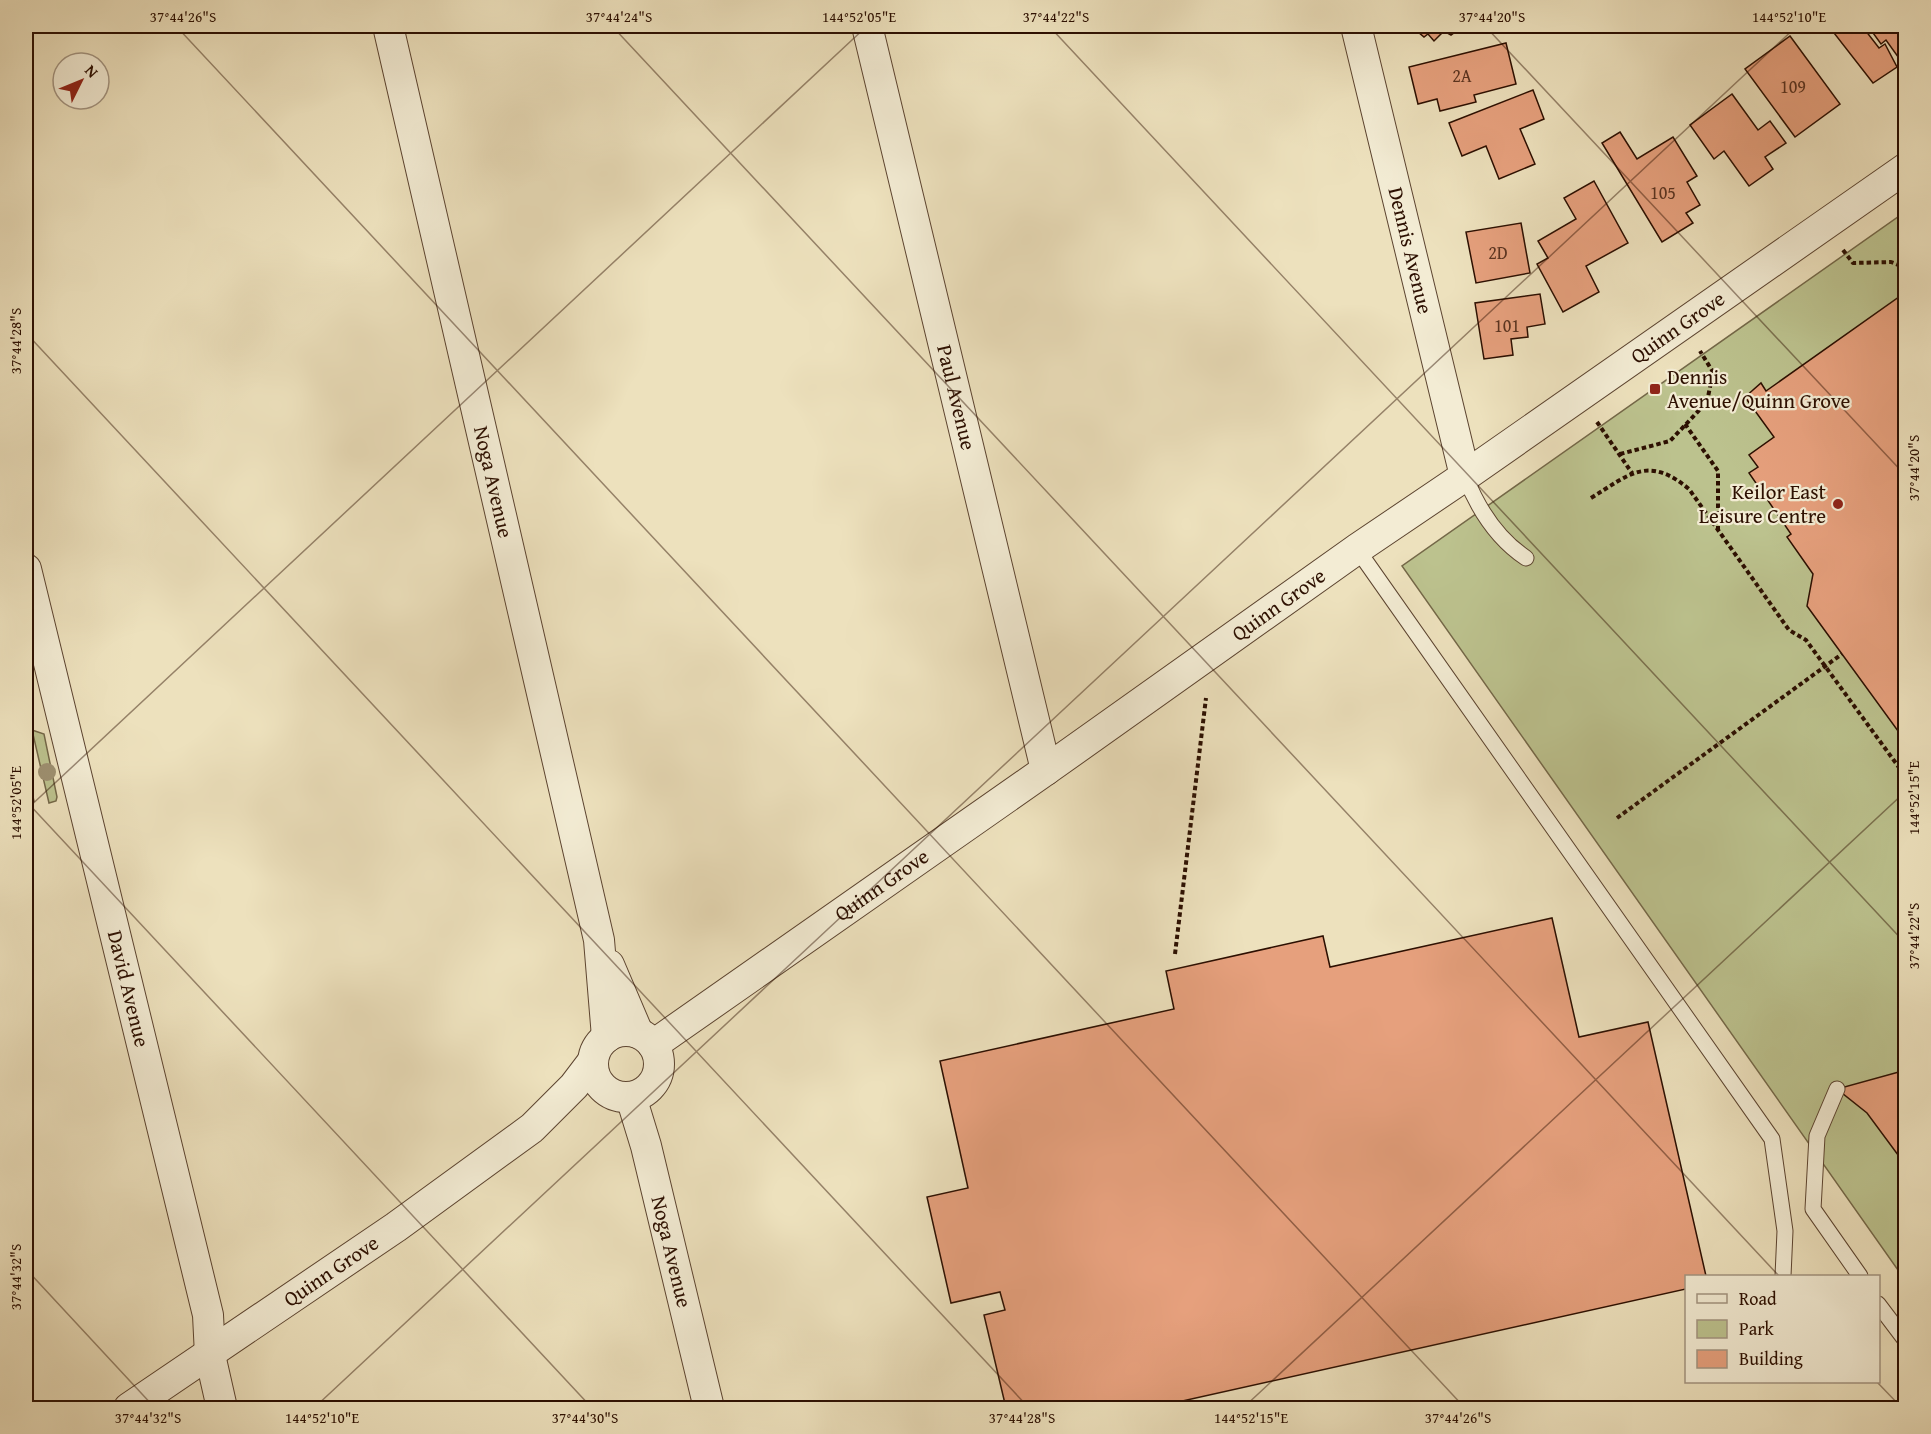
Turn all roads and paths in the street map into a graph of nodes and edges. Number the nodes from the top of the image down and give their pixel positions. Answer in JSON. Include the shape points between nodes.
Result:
{"nodes":[{"id":1,"x":388,"y":26,"type":"edge"},
{"id":2,"x":867,"y":26,"type":"edge"},
{"id":3,"x":1356,"y":26,"type":"edge"},
{"id":4,"x":1905,"y":168,"type":"edge"},
{"id":5,"x":1842,"y":249,"type":"dead end"},
{"id":6,"x":1905,"y":268,"type":"edge"},
{"id":7,"x":1699,"y":350,"type":"dead end"},
{"id":8,"x":1597,"y":422,"type":"dead end"},
{"id":9,"x":1685,"y":424,"type":"junction"},
{"id":10,"x":1620,"y":454,"type":"junction"},
{"id":11,"x":1632,"y":473,"type":"junction"},
{"id":12,"x":1465,"y":476,"type":"junction"},
{"id":13,"x":1592,"y":498,"type":"dead end"},
{"id":14,"x":1719,"y":531,"type":"junction"},
{"id":15,"x":1357,"y":549,"type":"junction"},
{"id":16,"x":1526,"y":558,"type":"dead end"},
{"id":17,"x":26,"y":569,"type":"edge"},
{"id":18,"x":1842,"y":654,"type":"dead end"},
{"id":19,"x":1825,"y":667,"type":"junction"},
{"id":20,"x":1206,"y":697,"type":"dead end"},
{"id":21,"x":1046,"y":770,"type":"junction"},
{"id":22,"x":1905,"y":777,"type":"edge"},
{"id":23,"x":1617,"y":818,"type":"dead end"},
{"id":24,"x":599,"y":940,"type":"junction"},
{"id":25,"x":1174,"y":954,"type":"dead end"},
{"id":26,"x":646,"y":1039,"type":"junction"},
{"id":27,"x":600,"y":1049,"type":"junction"},
{"id":28,"x":1837,"y":1089,"type":"dead end"},
{"id":29,"x":622,"y":1096,"type":"junction"},
{"id":30,"x":532,"y":1128,"type":"junction"},
{"id":31,"x":1783,"y":1275,"type":"edge"},
{"id":32,"x":1859,"y":1275,"type":"edge"},
{"id":33,"x":1880,"y":1307,"type":"edge"},
{"id":34,"x":1905,"y":1341,"type":"edge"},
{"id":35,"x":210,"y":1355,"type":"junction"},
{"id":36,"x":129,"y":1408,"type":"edge"},
{"id":37,"x":222,"y":1408,"type":"edge"},
{"id":38,"x":709,"y":1408,"type":"edge"}],
"edges":[{"from":1,"to":24,"type":"street","name":"Noga Avenue"},
{"from":2,"to":21,"type":"street","name":"Paul Avenue"},
{"from":3,"to":12,"type":"street","name":"Dennis Avenue"},
{"from":4,"to":12,"type":"street","name":"Quinn Grove"},
{"from":5,"to":6,"type":"path","via":[[1853,263],[1891,262]]},
{"from":7,"to":9,"type":"path","via":[[1713,372],[1707,402]]},
{"from":8,"to":10,"type":"path"},
{"from":9,"to":10,"type":"path","via":[[1670,441]]},
{"from":9,"to":14,"type":"path","via":[[1718,471]]},
{"from":10,"to":11,"type":"path"},
{"from":11,"to":13,"type":"path"},
{"from":11,"to":14,"type":"path","via":[[1656,471],[1674,477],[1689,489]]},
{"from":12,"to":15,"type":"street","name":"Quinn Grove"},
{"from":12,"to":16,"type":"lane","via":[[1474,500],[1491,525]]},
{"from":14,"to":19,"type":"path","via":[[1789,630],[1806,640]]},
{"from":15,"to":21,"type":"street","name":"Quinn Grove"},
{"from":15,"to":31,"type":"lane","via":[[1772,1139],[1785,1231]]},
{"from":17,"to":35,"type":"street","name":"David Avenue","via":[[208,1315]]},
{"from":18,"to":19,"type":"path"},
{"from":19,"to":22,"type":"path"},
{"from":19,"to":23,"type":"path"},
{"from":20,"to":25,"type":"path"},
{"from":21,"to":26,"type":"street","name":"Quinn Grove"},
{"from":24,"to":26,"type":"street","name":"Noga Avenue"},
{"from":24,"to":27,"type":"street","name":"Noga Avenue"},
{"from":26,"to":27,"type":"street","via":[[628,1031],[617,1032]]},
{"from":26,"to":29,"type":"street","via":[[658,1055],[657,1077],[642,1094]]},
{"from":27,"to":29,"type":"street","via":[[597,1081],[604,1089]]},
{"from":27,"to":30,"type":"street","name":"Quinn Grove","via":[[574,1086]]},
{"from":28,"to":32,"type":"lane","via":[[1817,1136],[1813,1209]]},
{"from":29,"to":30,"type":"street","name":"Quinn Grove","via":[[581,1103]]},
{"from":29,"to":38,"type":"street","name":"Noga Avenue","via":[[646,1146]]},
{"from":30,"to":35,"type":"street","name":"Quinn Grove"},
{"from":33,"to":34,"type":"lane"},
{"from":35,"to":36,"type":"street","name":"Quinn Grove"},
{"from":35,"to":37,"type":"street","name":"David Avenue"}]}
